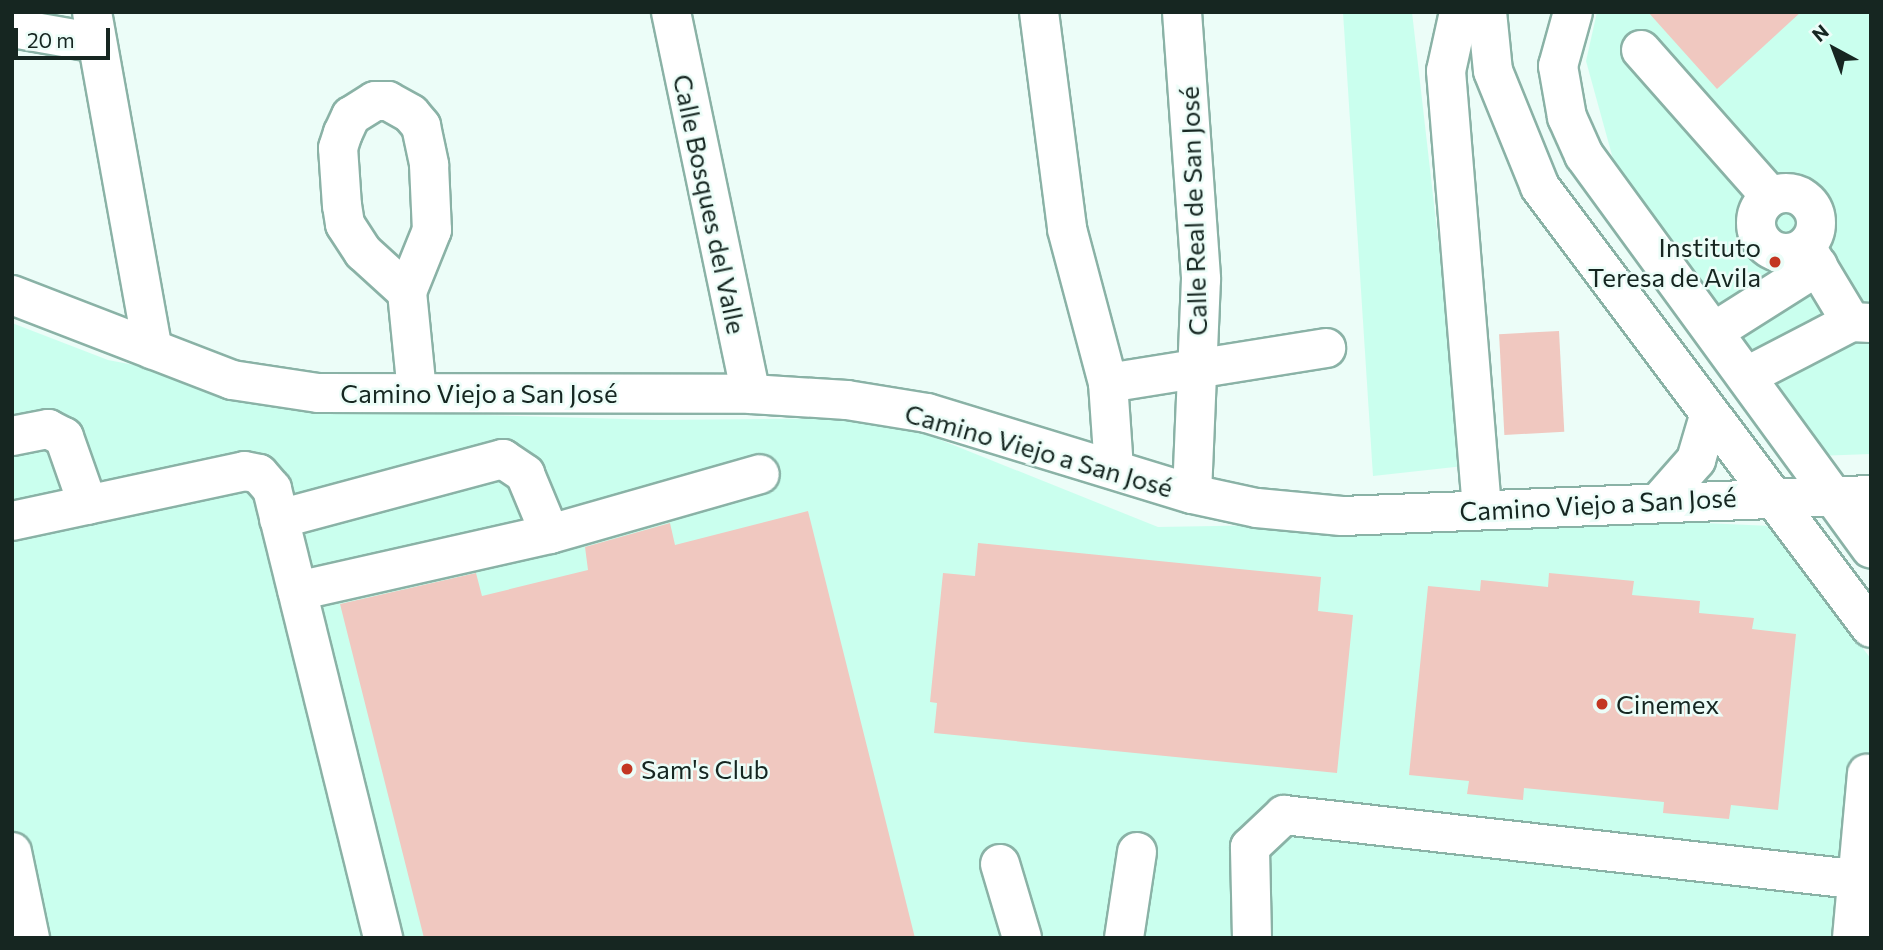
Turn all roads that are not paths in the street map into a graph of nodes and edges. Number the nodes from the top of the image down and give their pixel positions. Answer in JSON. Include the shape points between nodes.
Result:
{"nodes":[{"id":1,"x":671,"y":12,"type":"edge"},
{"id":2,"x":1039,"y":12,"type":"edge"},
{"id":3,"x":1182,"y":12,"type":"edge"},
{"id":4,"x":1459,"y":12,"type":"edge"},
{"id":5,"x":1487,"y":12,"type":"edge"},
{"id":6,"x":1559,"y":22,"type":"edge"},
{"id":7,"x":95,"y":27,"type":"edge"},
{"id":8,"x":12,"y":28,"type":"edge"},
{"id":9,"x":1641,"y":50,"type":"dead end"},
{"id":10,"x":1812,"y":256,"type":"junction"},
{"id":11,"x":407,"y":292,"type":"dead end"},
{"id":12,"x":12,"y":295,"type":"edge"},
{"id":13,"x":1861,"y":322,"type":"edge"},
{"id":14,"x":1715,"y":331,"type":"junction"},
{"id":15,"x":1326,"y":348,"type":"dead end"},
{"id":16,"x":153,"y":350,"type":"junction"},
{"id":17,"x":1196,"y":372,"type":"junction"},
{"id":18,"x":1747,"y":376,"type":"junction"},
{"id":19,"x":1108,"y":383,"type":"junction"},
{"id":20,"x":417,"y":392,"type":"junction"},
{"id":21,"x":751,"y":394,"type":"junction"},
{"id":22,"x":1709,"y":415,"type":"junction"},
{"id":23,"x":12,"y":436,"type":"edge"},
{"id":24,"x":1114,"y":469,"type":"junction"},
{"id":25,"x":760,"y":474,"type":"dead end"},
{"id":26,"x":1192,"y":494,"type":"junction"},
{"id":27,"x":1770,"y":495,"type":"junction"},
{"id":28,"x":1831,"y":495,"type":"junction"},
{"id":29,"x":1871,"y":495,"type":"edge"},
{"id":30,"x":1660,"y":501,"type":"junction"},
{"id":31,"x":88,"y":505,"type":"junction"},
{"id":32,"x":1482,"y":510,"type":"junction"},
{"id":33,"x":279,"y":519,"type":"junction"},
{"id":34,"x":12,"y":521,"type":"edge"},
{"id":35,"x":550,"y":534,"type":"junction"},
{"id":36,"x":1871,"y":548,"type":"edge"},
{"id":37,"x":297,"y":591,"type":"junction"},
{"id":38,"x":1871,"y":628,"type":"edge"},
{"id":39,"x":1867,"y":774,"type":"dead end"},
{"id":40,"x":12,"y":852,"type":"edge"},
{"id":41,"x":1137,"y":852,"type":"dead end"},
{"id":42,"x":1000,"y":864,"type":"dead end"},
{"id":43,"x":1865,"y":880,"type":"edge"},
{"id":44,"x":30,"y":938,"type":"edge"},
{"id":45,"x":383,"y":938,"type":"edge"},
{"id":46,"x":1021,"y":938,"type":"edge"},
{"id":47,"x":1124,"y":938,"type":"edge"},
{"id":48,"x":1252,"y":938,"type":"edge"},
{"id":49,"x":1853,"y":938,"type":"edge"}],
"edges":[{"from":1,"to":21,"type":"street","name":"Calle Bosques del Valle"},
{"from":2,"to":19,"type":"street","via":[[1067,229]]},
{"from":3,"to":17,"type":"street","name":"Calle Real de San José","via":[[1201,279]]},
{"from":4,"to":32,"type":"street","via":[[1446,71]]},
{"from":5,"to":22,"type":"street","via":[[1493,71],[1540,187]]},
{"from":6,"to":14,"type":"street","via":[[1560,90],[1584,155]]},
{"from":7,"to":8,"type":"street"},
{"from":7,"to":16,"type":"street"},
{"from":9,"to":10,"type":"street","via":[[1771,197],[1794,193],[1812,207],[1816,230]]},
{"from":10,"to":13,"type":"street"},
{"from":10,"to":14,"type":"street"},
{"from":11,"to":20,"type":"street"},
{"from":12,"to":16,"type":"street","name":"Camino Viejo a San José"},
{"from":13,"to":18,"type":"street"},
{"from":14,"to":18,"type":"street"},
{"from":15,"to":17,"type":"street"},
{"from":16,"to":20,"type":"street","name":"Camino Viejo a San José","via":[[232,380],[318,393]]},
{"from":17,"to":19,"type":"street"},
{"from":17,"to":26,"type":"street","name":"Calle Real de San José"},
{"from":18,"to":28,"type":"street"},
{"from":19,"to":24,"type":"street"},
{"from":20,"to":21,"type":"street","name":"Camino Viejo a San José"},
{"from":21,"to":24,"type":"street","name":"Camino Viejo a San José","via":[[927,413]]},
{"from":22,"to":27,"type":"street"},
{"from":22,"to":30,"type":"street","via":[[1696,460]]},
{"from":23,"to":31,"type":"street","via":[[48,429],[64,438]]},
{"from":24,"to":26,"type":"street","name":"Camino Viejo a San José"},
{"from":25,"to":35,"type":"street"},
{"from":26,"to":32,"type":"street","name":"Camino Viejo a San José","via":[[1257,508],[1342,516]]},
{"from":27,"to":28,"type":"street","name":"Camino Viejo a San José"},
{"from":27,"to":30,"type":"street","name":"Camino Viejo a San José"},
{"from":27,"to":38,"type":"street"},
{"from":28,"to":29,"type":"street","name":"Camino Viejo a San José"},
{"from":28,"to":36,"type":"street"},
{"from":30,"to":32,"type":"street","name":"Camino Viejo a San José"},
{"from":31,"to":33,"type":"street","via":[[245,471],[259,474],[272,489]]},
{"from":31,"to":34,"type":"street"},
{"from":33,"to":35,"type":"street","via":[[503,459],[525,474]]},
{"from":33,"to":37,"type":"street"},
{"from":35,"to":37,"type":"street"},
{"from":37,"to":45,"type":"street"},
{"from":39,"to":43,"type":"street"},
{"from":40,"to":44,"type":"street"},
{"from":41,"to":47,"type":"street"},
{"from":42,"to":46,"type":"street"},
{"from":43,"to":48,"type":"street","via":[[1284,815],[1250,846]]},
{"from":43,"to":49,"type":"street"}]}
